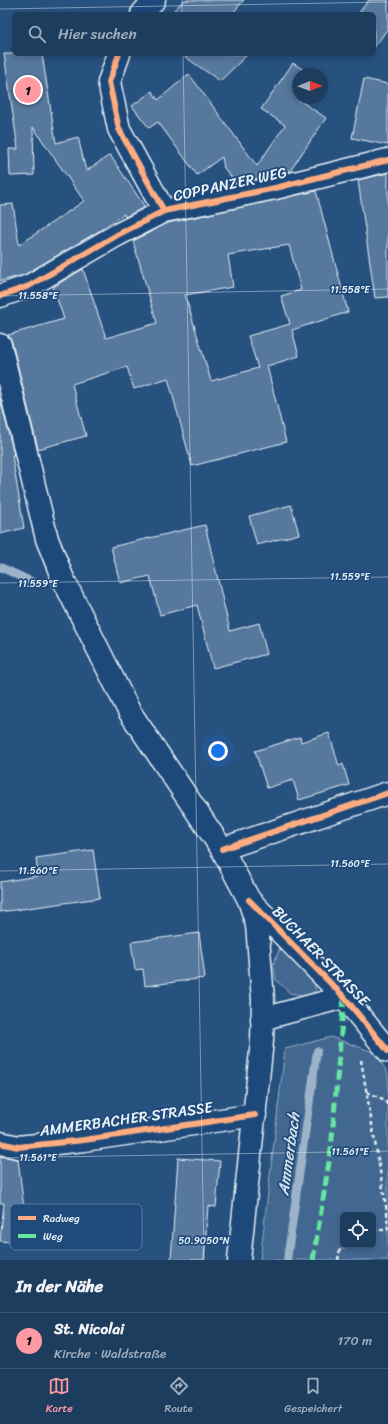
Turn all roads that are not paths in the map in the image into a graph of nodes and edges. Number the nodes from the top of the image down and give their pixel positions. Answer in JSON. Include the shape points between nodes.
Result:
{"nodes":[{"id":1,"x":118,"y":56,"type":"edge"},
{"id":2,"x":388,"y":160,"type":"edge"},
{"id":3,"x":164,"y":211,"type":"junction"},
{"id":4,"x":0,"y":296,"type":"edge"},
{"id":5,"x":0,"y":345,"type":"edge"},
{"id":6,"x":388,"y":793,"type":"edge"},
{"id":7,"x":222,"y":850,"type":"junction"},
{"id":8,"x":249,"y":900,"type":"junction"},
{"id":9,"x":344,"y":997,"type":"junction"},
{"id":10,"x":262,"y":1019,"type":"junction"},
{"id":11,"x":388,"y":1050,"type":"edge"},
{"id":12,"x":255,"y":1115,"type":"junction"},
{"id":13,"x":0,"y":1143,"type":"edge"},
{"id":14,"x":239,"y":1260,"type":"edge"}],
"edges":[{"from":1,"to":3,"type":"street","via":[[109,82],[120,128]]},
{"from":2,"to":3,"type":"street","name":"COPPANZER WEG","via":[[275,188]]},
{"from":3,"to":4,"type":"street","name":"COPPANZER WEG","via":[[29,286]]},
{"from":5,"to":7,"type":"street","via":[[45,533],[63,578],[129,711]]},
{"from":6,"to":7,"type":"street"},
{"from":7,"to":8,"type":"street"},
{"from":8,"to":9,"type":"street","name":"BUCHAER STRASSE"},
{"from":8,"to":10,"type":"street","via":[[257,925],[261,962]]},
{"from":9,"to":10,"type":"street","name":"BUCHAER STRASSE"},
{"from":9,"to":11,"type":"street","name":"BUCHAER STRASSE"},
{"from":10,"to":12,"type":"street"},
{"from":12,"to":13,"type":"street","name":"AMMERBACHER STRASSE","via":[[84,1140],[18,1147]]},
{"from":12,"to":14,"type":"street"}]}
